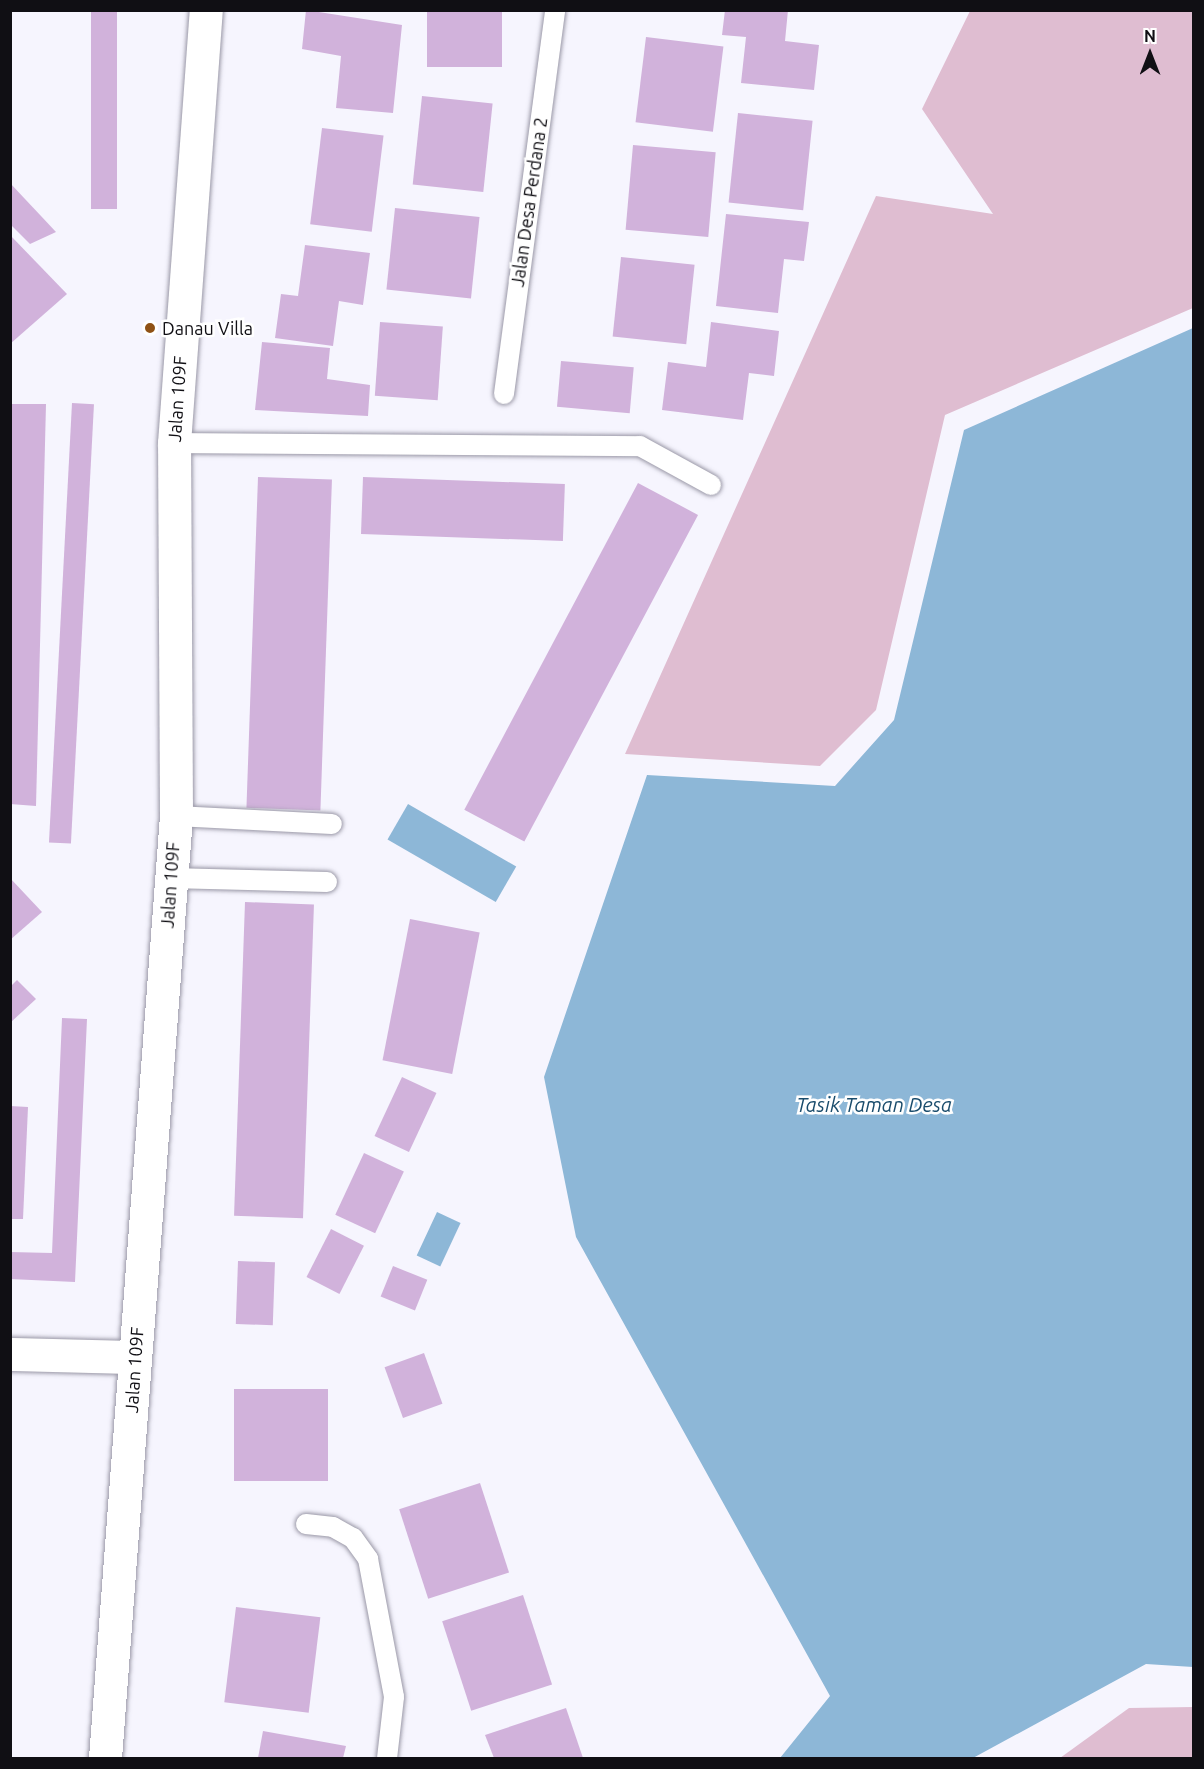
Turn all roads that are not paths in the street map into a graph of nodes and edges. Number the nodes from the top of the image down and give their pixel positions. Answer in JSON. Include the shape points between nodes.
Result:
{"nodes":[{"id":1,"x":206,"y":10,"type":"edge"},
{"id":2,"x":555,"y":10,"type":"edge"},
{"id":3,"x":504,"y":394,"type":"dead end"},
{"id":4,"x":174,"y":443,"type":"junction"},
{"id":5,"x":711,"y":485,"type":"dead end"},
{"id":6,"x":176,"y":816,"type":"junction"},
{"id":7,"x":332,"y":824,"type":"dead end"},
{"id":8,"x":170,"y":878,"type":"junction"},
{"id":9,"x":327,"y":882,"type":"dead end"},
{"id":10,"x":10,"y":1354,"type":"edge"},
{"id":11,"x":134,"y":1357,"type":"junction"},
{"id":12,"x":306,"y":1524,"type":"dead end"},
{"id":13,"x":105,"y":1758,"type":"edge"},
{"id":14,"x":387,"y":1758,"type":"edge"}],
"edges":[{"from":1,"to":4,"type":"street","name":"Jalan 109F"},
{"from":2,"to":3,"type":"lane","name":"Jalan Desa Perdana 2"},
{"from":4,"to":5,"type":"lane","via":[[639,446]]},
{"from":4,"to":6,"type":"street","name":"Jalan 109F"},
{"from":6,"to":7,"type":"lane"},
{"from":6,"to":8,"type":"street","name":"Jalan 109F"},
{"from":8,"to":9,"type":"lane"},
{"from":8,"to":11,"type":"street","name":"Jalan 109F"},
{"from":10,"to":11,"type":"street"},
{"from":11,"to":13,"type":"street","name":"Jalan 109F"},
{"from":12,"to":14,"type":"lane","via":[[333,1527],[353,1538],[368,1559],[394,1697]]}]}
